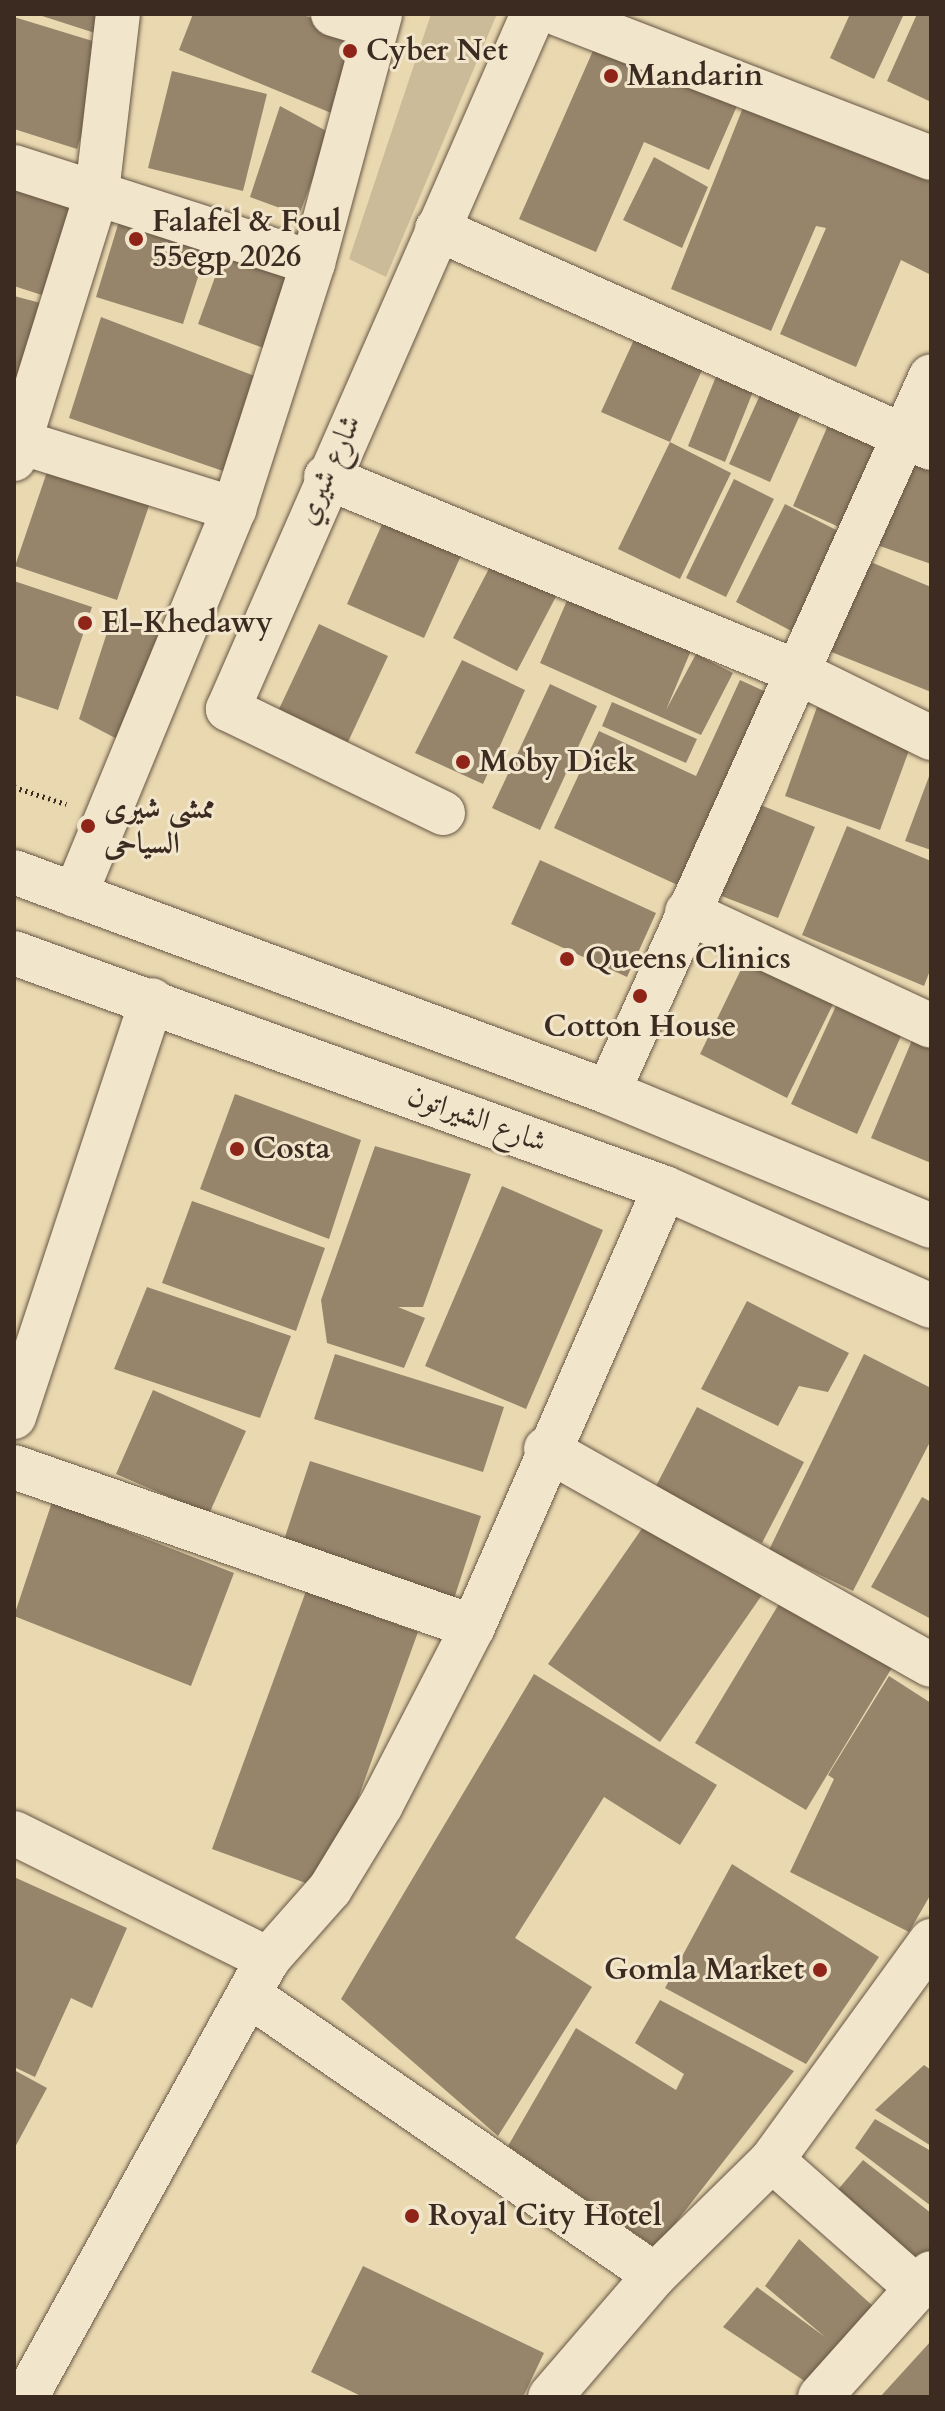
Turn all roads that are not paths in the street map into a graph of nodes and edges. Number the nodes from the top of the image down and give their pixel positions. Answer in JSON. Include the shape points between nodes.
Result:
{"nodes":[{"id":1,"x":118,"y":14,"type":"edge"},
{"id":2,"x":333,"y":14,"type":"edge"},
{"id":3,"x":533,"y":14,"type":"edge"},
{"id":4,"x":558,"y":14,"type":"edge"},
{"id":5,"x":378,"y":21,"type":"edge"},
{"id":6,"x":931,"y":158,"type":"edge"},
{"id":7,"x":14,"y":167,"type":"edge"},
{"id":8,"x":97,"y":192,"type":"junction"},
{"id":9,"x":437,"y":229,"type":"junction"},
{"id":10,"x":313,"y":263,"type":"junction"},
{"id":11,"x":931,"y":376,"type":"edge"},
{"id":12,"x":919,"y":441,"type":"edge"},
{"id":13,"x":16,"y":447,"type":"edge"},
{"id":14,"x":326,"y":477,"type":"junction"},
{"id":15,"x":234,"y":509,"type":"junction"},
{"id":16,"x":795,"y":671,"type":"junction"},
{"id":17,"x":931,"y":738,"type":"edge"},
{"id":18,"x":443,"y":813,"type":"dead end"},
{"id":19,"x":14,"y":872,"type":"edge"},
{"id":20,"x":75,"y":895,"type":"junction"},
{"id":21,"x":687,"y":912,"type":"junction"},
{"id":22,"x":14,"y":953,"type":"edge"},
{"id":23,"x":152,"y":1000,"type":"junction"},
{"id":24,"x":931,"y":1026,"type":"edge"},
{"id":25,"x":608,"y":1092,"type":"junction"},
{"id":26,"x":665,"y":1188,"type":"junction"},
{"id":27,"x":931,"y":1226,"type":"edge"},
{"id":28,"x":931,"y":1306,"type":"edge"},
{"id":29,"x":14,"y":1417,"type":"edge"},
{"id":30,"x":546,"y":1449,"type":"junction"},
{"id":31,"x":14,"y":1467,"type":"edge"},
{"id":32,"x":473,"y":1627,"type":"junction"},
{"id":33,"x":931,"y":1665,"type":"edge"},
{"id":34,"x":14,"y":1833,"type":"edge"},
{"id":35,"x":931,"y":1941,"type":"edge"},
{"id":36,"x":258,"y":1977,"type":"junction"},
{"id":37,"x":772,"y":2160,"type":"junction"},
{"id":38,"x":655,"y":2275,"type":"junction"},
{"id":39,"x":924,"y":2280,"type":"edge"},
{"id":40,"x":26,"y":2397,"type":"edge"},
{"id":41,"x":550,"y":2397,"type":"edge"},
{"id":42,"x":820,"y":2397,"type":"edge"}],
"edges":[{"from":1,"to":8,"type":"street"},
{"from":2,"to":5,"type":"street"},
{"from":3,"to":9,"type":"street","name":"شارع شيري"},
{"from":4,"to":6,"type":"street"},
{"from":5,"to":10,"type":"street"},
{"from":7,"to":8,"type":"street"},
{"from":8,"to":10,"type":"street"},
{"from":8,"to":13,"type":"street"},
{"from":9,"to":12,"type":"street"},
{"from":9,"to":14,"type":"street","name":"شارع شيري"},
{"from":10,"to":15,"type":"street"},
{"from":11,"to":12,"type":"street"},
{"from":12,"to":16,"type":"street"},
{"from":13,"to":15,"type":"street"},
{"from":14,"to":16,"type":"street"},
{"from":14,"to":18,"type":"street","name":"شارع شيري","via":[[228,709]]},
{"from":15,"to":20,"type":"street"},
{"from":16,"to":17,"type":"street"},
{"from":16,"to":21,"type":"street"},
{"from":19,"to":20,"type":"street"},
{"from":20,"to":25,"type":"street"},
{"from":21,"to":24,"type":"street"},
{"from":21,"to":25,"type":"street"},
{"from":22,"to":23,"type":"street","name":"شارع الشيراتون"},
{"from":23,"to":26,"type":"street","name":"شارع الشيراتون"},
{"from":23,"to":29,"type":"street"},
{"from":25,"to":27,"type":"street"},
{"from":26,"to":28,"type":"street","name":"شارع الشيراتون"},
{"from":26,"to":30,"type":"street"},
{"from":30,"to":32,"type":"street"},
{"from":30,"to":33,"type":"street"},
{"from":31,"to":32,"type":"street"},
{"from":32,"to":36,"type":"street","via":[[330,1889]]},
{"from":34,"to":36,"type":"street"},
{"from":35,"to":37,"type":"street"},
{"from":36,"to":38,"type":"street"},
{"from":36,"to":40,"type":"street"},
{"from":37,"to":38,"type":"street"},
{"from":37,"to":39,"type":"street"},
{"from":38,"to":41,"type":"street"},
{"from":39,"to":42,"type":"street"}]}
